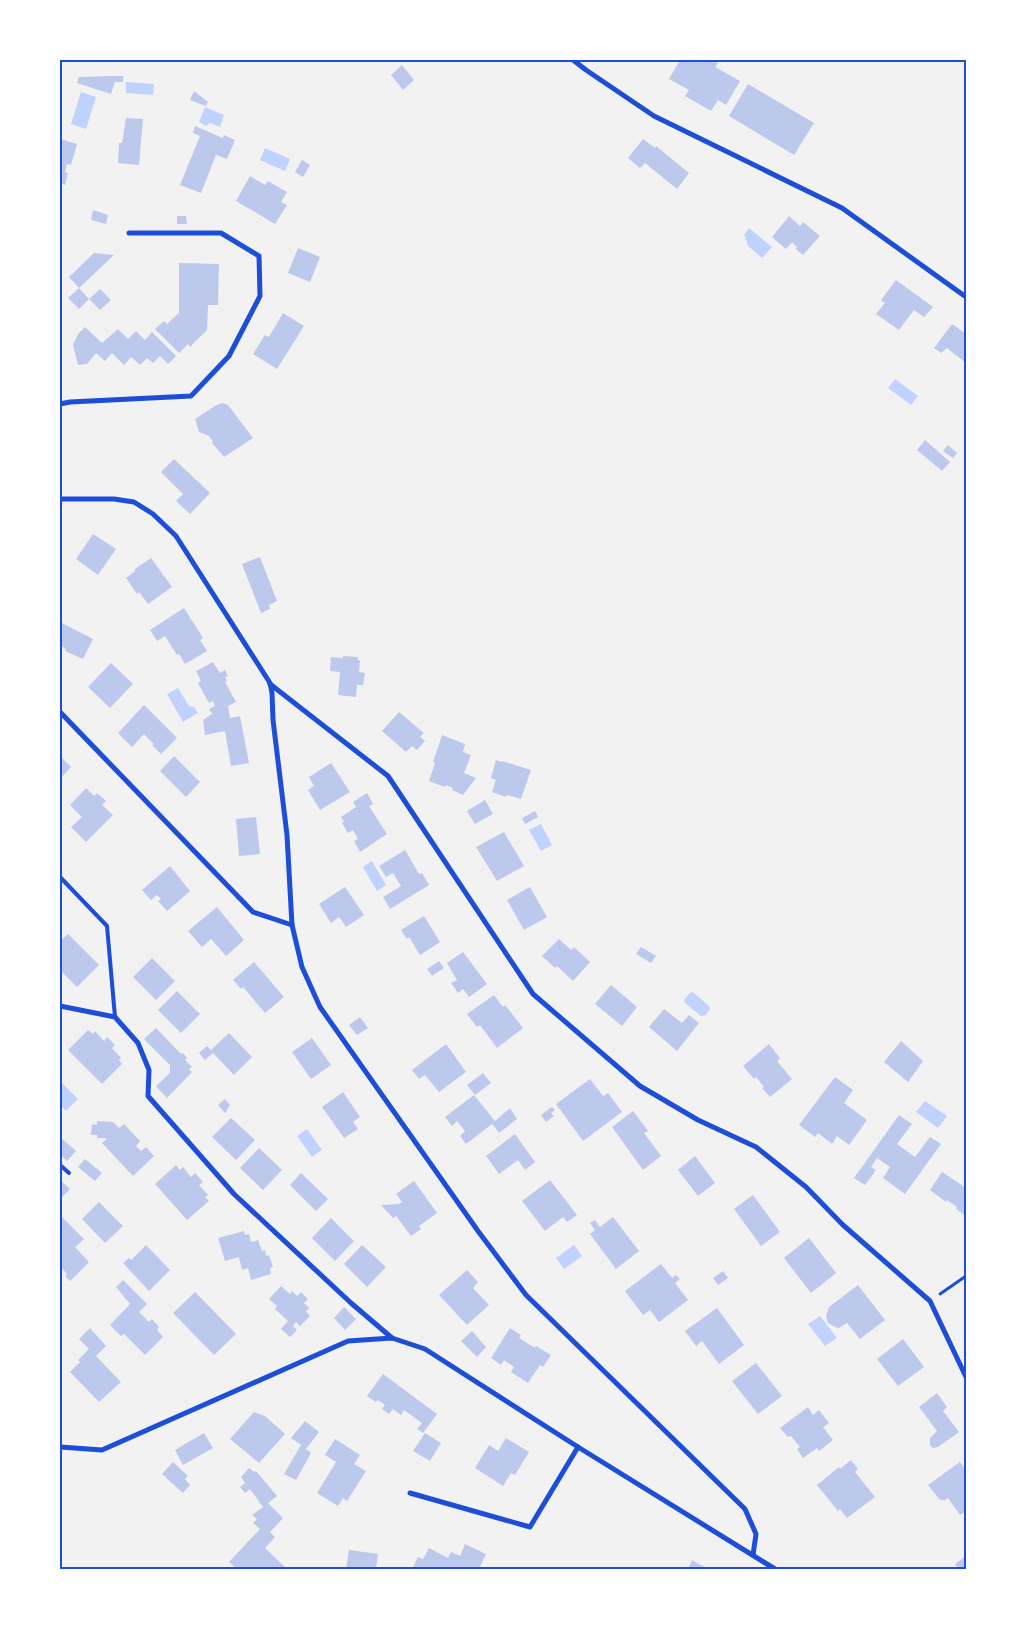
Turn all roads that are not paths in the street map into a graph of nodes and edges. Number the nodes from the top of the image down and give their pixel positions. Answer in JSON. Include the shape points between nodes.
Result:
{"nodes":[{"id":1,"x":573,"y":60,"type":"edge"},
{"id":2,"x":129,"y":232,"type":"dead end"},
{"id":3,"x":966,"y":296,"type":"edge"},
{"id":4,"x":60,"y":404,"type":"edge"},
{"id":5,"x":60,"y":499,"type":"edge"},
{"id":6,"x":270,"y":684,"type":"junction"},
{"id":7,"x":60,"y":712,"type":"edge"},
{"id":8,"x":60,"y":877,"type":"edge"},
{"id":9,"x":292,"y":925,"type":"junction"},
{"id":10,"x":60,"y":1006,"type":"edge"},
{"id":11,"x":115,"y":1017,"type":"junction"},
{"id":12,"x":60,"y":1165,"type":"edge"},
{"id":13,"x":69,"y":1173,"type":"dead end"},
{"id":14,"x":392,"y":1338,"type":"junction"},
{"id":15,"x":966,"y":1377,"type":"edge"},
{"id":16,"x":60,"y":1447,"type":"edge"},
{"id":17,"x":578,"y":1447,"type":"junction"},
{"id":18,"x":410,"y":1493,"type":"dead end"},
{"id":19,"x":753,"y":1555,"type":"junction"},
{"id":20,"x":775,"y":1569,"type":"edge"}],
"edges":[{"from":1,"to":3,"type":"street","via":[[654,116],[842,208]]},
{"from":2,"to":4,"type":"street","via":[[221,232],[259,256],[260,296],[229,356],[191,396]]},
{"from":5,"to":6,"type":"street","via":[[134,502],[153,514],[176,536]]},
{"from":6,"to":9,"type":"street","via":[[288,835]]},
{"from":6,"to":15,"type":"street","via":[[388,776],[533,994],[640,1086],[698,1120],[756,1146],[806,1187],[930,1301]]},
{"from":7,"to":9,"type":"street","via":[[253,912]]},
{"from":8,"to":11,"type":"lane","via":[[107,926]]},
{"from":9,"to":19,"type":"street","via":[[302,968],[320,1007],[478,1231],[526,1295],[745,1509],[756,1534]]},
{"from":10,"to":11,"type":"street"},
{"from":11,"to":14,"type":"street","via":[[138,1044],[149,1070],[148,1096],[234,1194]]},
{"from":12,"to":13,"type":"lane"},
{"from":14,"to":16,"type":"street","via":[[348,1341],[102,1450]]},
{"from":14,"to":17,"type":"street","via":[[425,1349]]},
{"from":17,"to":18,"type":"street","via":[[530,1527]]},
{"from":17,"to":19,"type":"street"},
{"from":19,"to":20,"type":"street"}]}
